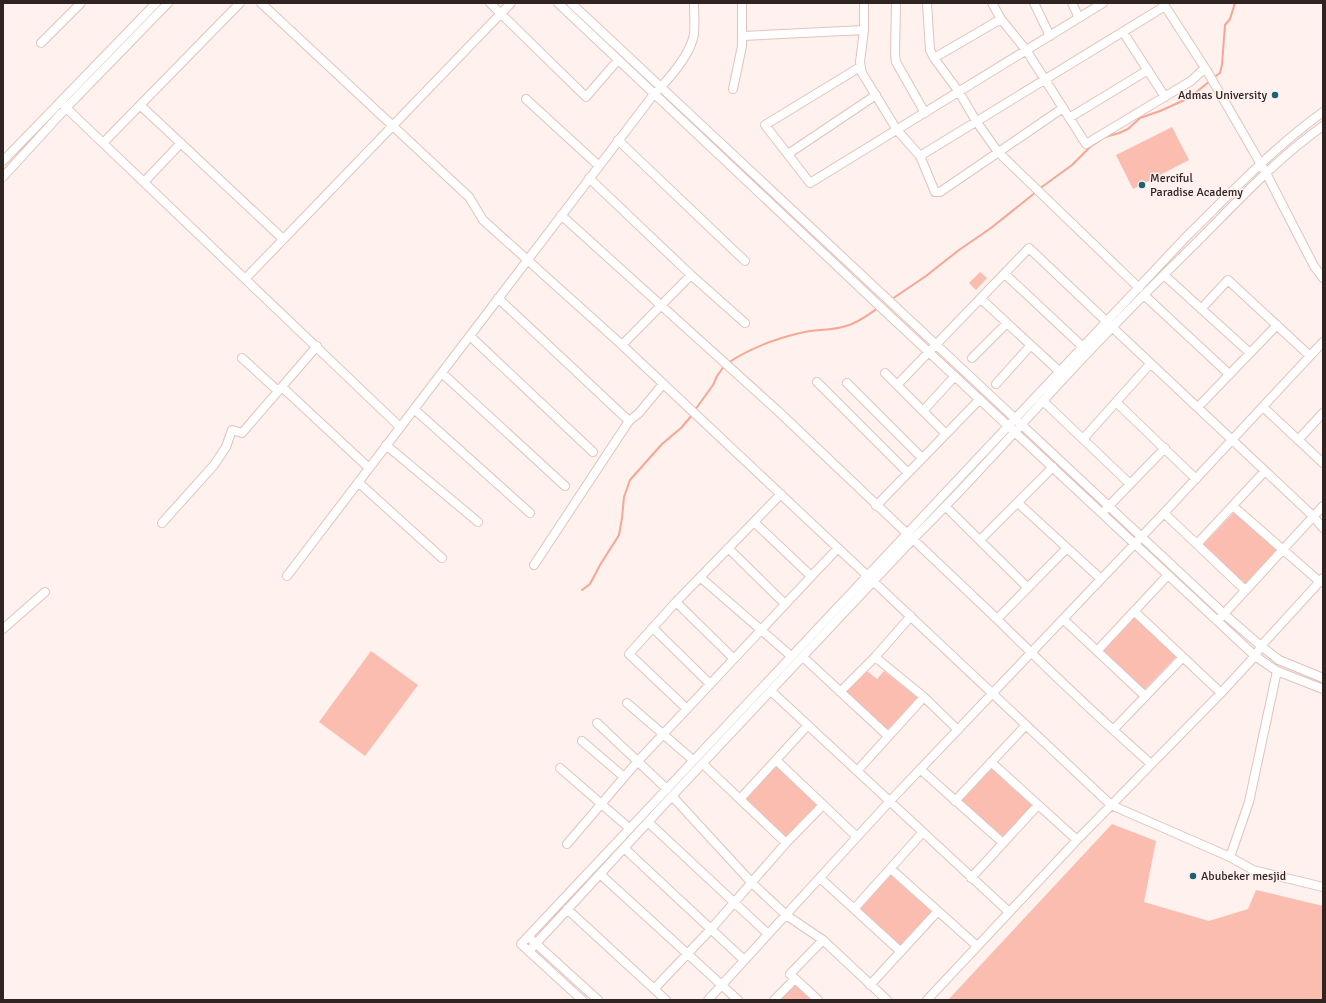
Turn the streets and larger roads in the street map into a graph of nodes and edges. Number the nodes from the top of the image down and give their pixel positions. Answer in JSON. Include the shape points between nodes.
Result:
{"nodes":[{"id":1,"x":81,"y":3,"type":"edge"},
{"id":2,"x":156,"y":3,"type":"edge"},
{"id":3,"x":240,"y":3,"type":"edge"},
{"id":4,"x":261,"y":3,"type":"edge"},
{"id":5,"x":490,"y":3,"type":"edge"},
{"id":6,"x":511,"y":3,"type":"edge"},
{"id":7,"x":558,"y":3,"type":"edge"},
{"id":8,"x":571,"y":3,"type":"edge"},
{"id":9,"x":694,"y":3,"type":"edge"},
{"id":10,"x":742,"y":3,"type":"edge"},
{"id":11,"x":864,"y":3,"type":"edge"},
{"id":12,"x":896,"y":3,"type":"edge"},
{"id":13,"x":927,"y":3,"type":"edge"},
{"id":14,"x":992,"y":3,"type":"edge"},
{"id":15,"x":1034,"y":3,"type":"edge"},
{"id":16,"x":1072,"y":3,"type":"edge"},
{"id":17,"x":1103,"y":3,"type":"edge"},
{"id":18,"x":166,"y":4,"type":"edge"},
{"id":19,"x":1164,"y":4,"type":"edge"},
{"id":20,"x":501,"y":13,"type":"junction"},
{"id":21,"x":1079,"y":18,"type":"junction"},
{"id":22,"x":1000,"y":19,"type":"junction"},
{"id":23,"x":864,"y":30,"type":"junction"},
{"id":24,"x":1123,"y":32,"type":"junction"},
{"id":25,"x":742,"y":36,"type":"junction"},
{"id":26,"x":1050,"y":36,"type":"junction"},
{"id":27,"x":41,"y":43,"type":"dead end"},
{"id":28,"x":1026,"y":50,"type":"junction"},
{"id":29,"x":934,"y":58,"type":"junction"},
{"id":30,"x":618,"y":60,"type":"junction"},
{"id":31,"x":860,"y":67,"type":"junction"},
{"id":32,"x":1148,"y":70,"type":"junction"},
{"id":33,"x":1206,"y":70,"type":"junction"},
{"id":34,"x":1044,"y":80,"type":"junction"},
{"id":35,"x":661,"y":87,"type":"junction"},
{"id":36,"x":733,"y":89,"type":"dead end"},
{"id":37,"x":959,"y":92,"type":"junction"},
{"id":38,"x":654,"y":94,"type":"junction"},
{"id":39,"x":876,"y":95,"type":"junction"},
{"id":40,"x":1165,"y":97,"type":"junction"},
{"id":41,"x":526,"y":99,"type":"dead end"},
{"id":42,"x":63,"y":105,"type":"junction"},
{"id":43,"x":140,"y":105,"type":"junction"},
{"id":44,"x":1063,"y":108,"type":"junction"},
{"id":45,"x":1323,"y":112,"type":"edge"},
{"id":46,"x":925,"y":113,"type":"junction"},
{"id":47,"x":1069,"y":118,"type":"junction"},
{"id":48,"x":976,"y":121,"type":"junction"},
{"id":49,"x":393,"y":126,"type":"junction"},
{"id":50,"x":1323,"y":126,"type":"edge"},
{"id":51,"x":897,"y":130,"type":"junction"},
{"id":52,"x":618,"y":140,"type":"junction"},
{"id":53,"x":103,"y":143,"type":"junction"},
{"id":54,"x":181,"y":143,"type":"junction"},
{"id":55,"x":998,"y":152,"type":"junction"},
{"id":56,"x":788,"y":154,"type":"junction"},
{"id":57,"x":920,"y":156,"type":"junction"},
{"id":58,"x":3,"y":161,"type":"edge"},
{"id":59,"x":1261,"y":163,"type":"junction"},
{"id":60,"x":599,"y":166,"type":"junction"},
{"id":61,"x":1266,"y":173,"type":"junction"},
{"id":62,"x":3,"y":176,"type":"edge"},
{"id":63,"x":590,"y":178,"type":"junction"},
{"id":64,"x":144,"y":182,"type":"junction"},
{"id":65,"x":561,"y":215,"type":"junction"},
{"id":66,"x":1188,"y":236,"type":"junction"},
{"id":67,"x":283,"y":239,"type":"junction"},
{"id":68,"x":1195,"y":244,"type":"junction"},
{"id":69,"x":528,"y":260,"type":"junction"},
{"id":70,"x":745,"y":260,"type":"dead end"},
{"id":71,"x":1005,"y":274,"type":"junction"},
{"id":72,"x":691,"y":275,"type":"junction"},
{"id":73,"x":1164,"y":275,"type":"junction"},
{"id":74,"x":246,"y":278,"type":"junction"},
{"id":75,"x":1323,"y":278,"type":"edge"},
{"id":76,"x":1139,"y":288,"type":"junction"},
{"id":77,"x":1144,"y":295,"type":"junction"},
{"id":78,"x":498,"y":298,"type":"junction"},
{"id":79,"x":981,"y":299,"type":"junction"},
{"id":80,"x":661,"y":305,"type":"junction"},
{"id":81,"x":1201,"y":309,"type":"junction"},
{"id":82,"x":745,"y":323,"type":"dead end"},
{"id":83,"x":1006,"y":323,"type":"junction"},
{"id":84,"x":1110,"y":325,"type":"junction"},
{"id":85,"x":1277,"y":325,"type":"junction"},
{"id":86,"x":470,"y":336,"type":"junction"},
{"id":87,"x":1323,"y":342,"type":"edge"},
{"id":88,"x":622,"y":345,"type":"junction"},
{"id":89,"x":1031,"y":345,"type":"junction"},
{"id":90,"x":317,"y":346,"type":"junction"},
{"id":91,"x":936,"y":346,"type":"junction"},
{"id":92,"x":1083,"y":347,"type":"junction"},
{"id":93,"x":929,"y":353,"type":"junction"},
{"id":94,"x":1250,"y":353,"type":"junction"},
{"id":95,"x":1310,"y":356,"type":"junction"},
{"id":96,"x":242,"y":358,"type":"dead end"},
{"id":97,"x":972,"y":358,"type":"dead end"},
{"id":98,"x":1150,"y":364,"type":"junction"},
{"id":99,"x":1060,"y":372,"type":"junction"},
{"id":100,"x":442,"y":373,"type":"junction"},
{"id":101,"x":885,"y":373,"type":"dead end"},
{"id":102,"x":1229,"y":374,"type":"junction"},
{"id":103,"x":955,"y":376,"type":"junction"},
{"id":104,"x":817,"y":382,"type":"dead end"},
{"id":105,"x":846,"y":383,"type":"dead end"},
{"id":106,"x":663,"y":384,"type":"junction"},
{"id":107,"x":996,"y":384,"type":"dead end"},
{"id":108,"x":897,"y":385,"type":"junction"},
{"id":109,"x":280,"y":389,"type":"junction"},
{"id":110,"x":980,"y":399,"type":"junction"},
{"id":111,"x":1044,"y":401,"type":"junction"},
{"id":112,"x":1116,"y":402,"type":"junction"},
{"id":113,"x":1198,"y":406,"type":"junction"},
{"id":114,"x":1263,"y":407,"type":"junction"},
{"id":115,"x":414,"y":409,"type":"junction"},
{"id":116,"x":923,"y":411,"type":"junction"},
{"id":117,"x":1323,"y":413,"type":"edge"},
{"id":118,"x":1014,"y":419,"type":"junction"},
{"id":119,"x":629,"y":420,"type":"junction"},
{"id":120,"x":1022,"y":425,"type":"junction"},
{"id":121,"x":1008,"y":426,"type":"junction"},
{"id":122,"x":400,"y":427,"type":"junction"},
{"id":123,"x":1016,"y":433,"type":"junction"},
{"id":124,"x":946,"y":434,"type":"junction"},
{"id":125,"x":1083,"y":439,"type":"junction"},
{"id":126,"x":1231,"y":440,"type":"junction"},
{"id":127,"x":1298,"y":440,"type":"junction"},
{"id":128,"x":386,"y":445,"type":"junction"},
{"id":129,"x":1165,"y":448,"type":"junction"},
{"id":130,"x":593,"y":452,"type":"dead end"},
{"id":131,"x":922,"y":458,"type":"junction"},
{"id":132,"x":1323,"y":463,"type":"edge"},
{"id":133,"x":1053,"y":467,"type":"junction"},
{"id":134,"x":369,"y":468,"type":"junction"},
{"id":135,"x":1264,"y":472,"type":"junction"},
{"id":136,"x":908,"y":473,"type":"junction"},
{"id":137,"x":1196,"y":479,"type":"junction"},
{"id":138,"x":358,"y":482,"type":"junction"},
{"id":139,"x":1130,"y":484,"type":"junction"},
{"id":140,"x":565,"y":486,"type":"dead end"},
{"id":141,"x":781,"y":494,"type":"junction"},
{"id":142,"x":1018,"y":503,"type":"junction"},
{"id":143,"x":876,"y":506,"type":"junction"},
{"id":144,"x":1109,"y":506,"type":"junction"},
{"id":145,"x":1232,"y":506,"type":"junction"},
{"id":146,"x":1323,"y":506,"type":"edge"},
{"id":147,"x":946,"y":507,"type":"junction"},
{"id":148,"x":530,"y":512,"type":"dead end"},
{"id":149,"x":1102,"y":513,"type":"junction"},
{"id":150,"x":1164,"y":513,"type":"junction"},
{"id":151,"x":1313,"y":516,"type":"junction"},
{"id":152,"x":478,"y":522,"type":"dead end"},
{"id":153,"x":754,"y":522,"type":"junction"},
{"id":154,"x":162,"y":523,"type":"dead end"},
{"id":155,"x":1323,"y":528,"type":"edge"},
{"id":156,"x":910,"y":537,"type":"junction"},
{"id":157,"x":1141,"y":537,"type":"junction"},
{"id":158,"x":980,"y":540,"type":"junction"},
{"id":159,"x":1135,"y":544,"type":"junction"},
{"id":160,"x":1197,"y":544,"type":"junction"},
{"id":161,"x":728,"y":548,"type":"junction"},
{"id":162,"x":838,"y":548,"type":"junction"},
{"id":163,"x":1067,"y":548,"type":"junction"},
{"id":164,"x":1283,"y":550,"type":"junction"},
{"id":165,"x":442,"y":558,"type":"dead end"},
{"id":166,"x":534,"y":564,"type":"dead end"},
{"id":167,"x":1168,"y":575,"type":"junction"},
{"id":168,"x":287,"y":576,"type":"dead end"},
{"id":169,"x":811,"y":576,"type":"junction"},
{"id":170,"x":700,"y":577,"type":"junction"},
{"id":171,"x":870,"y":579,"type":"junction"},
{"id":172,"x":1101,"y":579,"type":"junction"},
{"id":173,"x":1321,"y":580,"type":"edge"},
{"id":174,"x":1028,"y":588,"type":"junction"},
{"id":175,"x":1245,"y":590,"type":"junction"},
{"id":176,"x":45,"y":592,"type":"dead end"},
{"id":177,"x":676,"y":602,"type":"junction"},
{"id":178,"x":785,"y":604,"type":"junction"},
{"id":179,"x":1134,"y":611,"type":"junction"},
{"id":180,"x":1224,"y":614,"type":"junction"},
{"id":181,"x":911,"y":616,"type":"junction"},
{"id":182,"x":997,"y":619,"type":"junction"},
{"id":183,"x":1063,"y":619,"type":"junction"},
{"id":184,"x":1217,"y":620,"type":"junction"},
{"id":185,"x":653,"y":628,"type":"junction"},
{"id":186,"x":3,"y":629,"type":"edge"},
{"id":187,"x":761,"y":630,"type":"junction"},
{"id":188,"x":1261,"y":646,"type":"junction"},
{"id":189,"x":1097,"y":651,"type":"junction"},
{"id":190,"x":1031,"y":653,"type":"junction"},
{"id":191,"x":791,"y":656,"type":"junction"},
{"id":192,"x":1255,"y":656,"type":"junction"},
{"id":193,"x":803,"y":657,"type":"junction"},
{"id":194,"x":875,"y":657,"type":"junction"},
{"id":195,"x":1182,"y":657,"type":"junction"},
{"id":196,"x":734,"y":658,"type":"junction"},
{"id":197,"x":1277,"y":671,"type":"junction"},
{"id":198,"x":1323,"y":678,"type":"edge"},
{"id":199,"x":710,"y":684,"type":"junction"},
{"id":200,"x":1323,"y":689,"type":"edge"},
{"id":201,"x":771,"y":691,"type":"junction"},
{"id":202,"x":840,"y":692,"type":"junction"},
{"id":203,"x":1221,"y":693,"type":"junction"},
{"id":204,"x":993,"y":694,"type":"junction"},
{"id":205,"x":1145,"y":696,"type":"junction"},
{"id":206,"x":924,"y":697,"type":"junction"},
{"id":207,"x":627,"y":703,"type":"dead end"},
{"id":208,"x":687,"y":709,"type":"junction"},
{"id":209,"x":597,"y":723,"type":"dead end"},
{"id":210,"x":1026,"y":725,"type":"junction"},
{"id":211,"x":808,"y":726,"type":"junction"},
{"id":212,"x":958,"y":730,"type":"junction"},
{"id":213,"x":1112,"y":730,"type":"junction"},
{"id":214,"x":664,"y":734,"type":"junction"},
{"id":215,"x":888,"y":736,"type":"junction"},
{"id":216,"x":582,"y":741,"type":"dead end"},
{"id":217,"x":694,"y":760,"type":"junction"},
{"id":218,"x":776,"y":760,"type":"junction"},
{"id":219,"x":638,"y":761,"type":"junction"},
{"id":220,"x":991,"y":762,"type":"junction"},
{"id":221,"x":703,"y":764,"type":"junction"},
{"id":222,"x":1151,"y":764,"type":"junction"},
{"id":223,"x":560,"y":768,"type":"dead end"},
{"id":224,"x":920,"y":769,"type":"junction"},
{"id":225,"x":857,"y":771,"type":"junction"},
{"id":226,"x":624,"y":777,"type":"junction"},
{"id":227,"x":667,"y":789,"type":"junction"},
{"id":228,"x":672,"y":796,"type":"junction"},
{"id":229,"x":740,"y":799,"type":"junction"},
{"id":230,"x":955,"y":801,"type":"junction"},
{"id":231,"x":889,"y":802,"type":"junction"},
{"id":232,"x":602,"y":803,"type":"junction"},
{"id":233,"x":823,"y":805,"type":"junction"},
{"id":234,"x":1038,"y":805,"type":"junction"},
{"id":235,"x":1111,"y":805,"type":"junction"},
{"id":236,"x":648,"y":822,"type":"junction"},
{"id":237,"x":629,"y":828,"type":"junction"},
{"id":238,"x":923,"y":832,"type":"junction"},
{"id":239,"x":857,"y":837,"type":"junction"},
{"id":240,"x":1076,"y":840,"type":"junction"},
{"id":241,"x":786,"y":843,"type":"junction"},
{"id":242,"x":1003,"y":843,"type":"junction"},
{"id":243,"x":567,"y":844,"type":"dead end"},
{"id":244,"x":624,"y":848,"type":"junction"},
{"id":245,"x":1230,"y":857,"type":"junction"},
{"id":246,"x":890,"y":869,"type":"junction"},
{"id":247,"x":600,"y":874,"type":"junction"},
{"id":248,"x":820,"y":878,"type":"junction"},
{"id":249,"x":971,"y":878,"type":"junction"},
{"id":250,"x":752,"y":883,"type":"junction"},
{"id":251,"x":1323,"y":887,"type":"edge"},
{"id":252,"x":735,"y":903,"type":"junction"},
{"id":253,"x":854,"y":909,"type":"junction"},
{"id":254,"x":567,"y":910,"type":"junction"},
{"id":255,"x":938,"y":911,"type":"junction"},
{"id":256,"x":1009,"y":912,"type":"junction"},
{"id":257,"x":786,"y":915,"type":"junction"},
{"id":258,"x":711,"y":929,"type":"junction"},
{"id":259,"x":768,"y":934,"type":"junction"},
{"id":260,"x":528,"y":936,"type":"junction"},
{"id":261,"x":823,"y":940,"type":"junction"},
{"id":262,"x":536,"y":943,"type":"junction"},
{"id":263,"x":977,"y":946,"type":"junction"},
{"id":264,"x":529,"y":951,"type":"junction"},
{"id":265,"x":900,"y":951,"type":"junction"},
{"id":266,"x":687,"y":954,"type":"junction"},
{"id":267,"x":744,"y":960,"type":"junction"},
{"id":268,"x":795,"y":979,"type":"junction"},
{"id":269,"x":870,"y":984,"type":"junction"},
{"id":270,"x":721,"y":985,"type":"junction"},
{"id":271,"x":654,"y":990,"type":"junction"},
{"id":272,"x":582,"y":1000,"type":"edge"},
{"id":273,"x":598,"y":1000,"type":"edge"},
{"id":274,"x":666,"y":1000,"type":"edge"},
{"id":275,"x":708,"y":1000,"type":"edge"},
{"id":276,"x":738,"y":1000,"type":"edge"},
{"id":277,"x":774,"y":1000,"type":"edge"},
{"id":278,"x":818,"y":1000,"type":"edge"},
{"id":279,"x":887,"y":1000,"type":"edge"},
{"id":280,"x":927,"y":1000,"type":"edge"}],
"edges":[{"from":1,"to":27,"type":"street"},
{"from":2,"to":42,"type":"street"},
{"from":3,"to":43,"type":"street"},
{"from":4,"to":49,"type":"street"},
{"from":5,"to":20,"type":"street"},
{"from":6,"to":20,"type":"street"},
{"from":7,"to":30,"type":"street"},
{"from":8,"to":35,"type":"street"},
{"from":9,"to":35,"type":"street","via":[[694,35],[689,49]]},
{"from":10,"to":25,"type":"street"},
{"from":11,"to":23,"type":"street"},
{"from":12,"to":46,"type":"street","via":[[896,62]]},
{"from":13,"to":29,"type":"street","via":[[930,50]]},
{"from":14,"to":22,"type":"street"},
{"from":15,"to":26,"type":"street"},
{"from":16,"to":21,"type":"street"},
{"from":17,"to":21,"type":"street"},
{"from":18,"to":42,"type":"street"},
{"from":19,"to":24,"type":"street"},
{"from":19,"to":33,"type":"street"},
{"from":20,"to":30,"type":"street","via":[[586,96]]},
{"from":20,"to":49,"type":"street"},
{"from":21,"to":26,"type":"street"},
{"from":22,"to":28,"type":"street"},
{"from":22,"to":29,"type":"street"},
{"from":23,"to":25,"type":"street"},
{"from":23,"to":31,"type":"street"},
{"from":24,"to":32,"type":"street"},
{"from":24,"to":34,"type":"street"},
{"from":25,"to":36,"type":"street"},
{"from":26,"to":28,"type":"street"},
{"from":28,"to":34,"type":"street"},
{"from":28,"to":37,"type":"street"},
{"from":29,"to":37,"type":"street"},
{"from":30,"to":38,"type":"street"},
{"from":31,"to":39,"type":"street"},
{"from":31,"to":56,"type":"street","via":[[765,125]]},
{"from":32,"to":40,"type":"street"},
{"from":32,"to":47,"type":"street"},
{"from":33,"to":40,"type":"street"},
{"from":33,"to":59,"type":"street"},
{"from":34,"to":44,"type":"street"},
{"from":34,"to":48,"type":"street"},
{"from":35,"to":38,"type":"street"},
{"from":35,"to":91,"type":"street"},
{"from":37,"to":46,"type":"street"},
{"from":37,"to":48,"type":"street"},
{"from":38,"to":52,"type":"street"},
{"from":38,"to":93,"type":"street"},
{"from":39,"to":51,"type":"street"},
{"from":39,"to":56,"type":"street"},
{"from":40,"to":47,"type":"street","via":[[1086,144]]},
{"from":41,"to":60,"type":"street"},
{"from":42,"to":53,"type":"street"},
{"from":42,"to":58,"type":"street"},
{"from":42,"to":62,"type":"street"},
{"from":43,"to":53,"type":"street"},
{"from":43,"to":54,"type":"street"},
{"from":44,"to":47,"type":"street"},
{"from":44,"to":55,"type":"street"},
{"from":45,"to":59,"type":"street"},
{"from":46,"to":51,"type":"street"},
{"from":48,"to":55,"type":"street"},
{"from":48,"to":57,"type":"street"},
{"from":49,"to":67,"type":"street"},
{"from":49,"to":69,"type":"street","via":[[469,197],[483,220]]},
{"from":50,"to":61,"type":"street"},
{"from":51,"to":56,"type":"street","via":[[810,183]]},
{"from":51,"to":57,"type":"street"},
{"from":52,"to":60,"type":"street"},
{"from":52,"to":70,"type":"street"},
{"from":53,"to":64,"type":"street"},
{"from":54,"to":64,"type":"street"},
{"from":54,"to":67,"type":"street"},
{"from":55,"to":57,"type":"street","via":[[938,192],[934,191]]},
{"from":55,"to":76,"type":"street"},
{"from":59,"to":61,"type":"street"},
{"from":59,"to":66,"type":"street"},
{"from":60,"to":63,"type":"street"},
{"from":61,"to":68,"type":"street"},
{"from":61,"to":75,"type":"street","via":[[1314,266]]},
{"from":63,"to":65,"type":"street"},
{"from":63,"to":72,"type":"street"},
{"from":64,"to":74,"type":"street"},
{"from":65,"to":69,"type":"street"},
{"from":65,"to":80,"type":"street"},
{"from":66,"to":68,"type":"street"},
{"from":66,"to":76,"type":"street"},
{"from":67,"to":74,"type":"street"},
{"from":68,"to":73,"type":"street"},
{"from":69,"to":78,"type":"street"},
{"from":69,"to":88,"type":"street"},
{"from":71,"to":79,"type":"street"},
{"from":71,"to":84,"type":"street","via":[[1029,248]]},
{"from":71,"to":92,"type":"street"},
{"from":72,"to":80,"type":"street"},
{"from":72,"to":82,"type":"street"},
{"from":73,"to":77,"type":"street"},
{"from":73,"to":81,"type":"street"},
{"from":74,"to":90,"type":"street"},
{"from":76,"to":84,"type":"street"},
{"from":77,"to":84,"type":"street"},
{"from":77,"to":102,"type":"street"},
{"from":78,"to":86,"type":"street"},
{"from":78,"to":119,"type":"street"},
{"from":79,"to":83,"type":"street"},
{"from":79,"to":91,"type":"street"},
{"from":80,"to":88,"type":"street"},
{"from":80,"to":143,"type":"street","via":[[778,411]]},
{"from":81,"to":85,"type":"street","via":[[1228,280]]},
{"from":81,"to":94,"type":"street"},
{"from":83,"to":89,"type":"street"},
{"from":83,"to":97,"type":"street"},
{"from":84,"to":92,"type":"street"},
{"from":84,"to":98,"type":"street"},
{"from":84,"to":111,"type":"street"},
{"from":85,"to":94,"type":"street"},
{"from":85,"to":95,"type":"street"},
{"from":86,"to":100,"type":"street"},
{"from":86,"to":130,"type":"street"},
{"from":87,"to":95,"type":"street"},
{"from":88,"to":106,"type":"street"},
{"from":89,"to":99,"type":"street"},
{"from":89,"to":107,"type":"street"},
{"from":90,"to":109,"type":"street"},
{"from":90,"to":122,"type":"street"},
{"from":91,"to":93,"type":"street"},
{"from":91,"to":118,"type":"street"},
{"from":92,"to":99,"type":"street"},
{"from":93,"to":103,"type":"street"},
{"from":93,"to":108,"type":"street"},
{"from":94,"to":102,"type":"street"},
{"from":95,"to":114,"type":"street"},
{"from":96,"to":109,"type":"street"},
{"from":98,"to":112,"type":"street"},
{"from":98,"to":113,"type":"street"},
{"from":99,"to":118,"type":"street"},
{"from":100,"to":115,"type":"street"},
{"from":100,"to":140,"type":"street"},
{"from":101,"to":108,"type":"street"},
{"from":102,"to":113,"type":"street"},
{"from":103,"to":110,"type":"street"},
{"from":103,"to":116,"type":"street"},
{"from":104,"to":136,"type":"street"},
{"from":105,"to":131,"type":"street"},
{"from":106,"to":119,"type":"street","via":[[639,413]]},
{"from":106,"to":141,"type":"street"},
{"from":108,"to":116,"type":"street"},
{"from":109,"to":134,"type":"street"},
{"from":109,"to":154,"type":"street","via":[[242,433],[232,430],[226,447],[214,465]]},
{"from":110,"to":121,"type":"street"},
{"from":110,"to":124,"type":"street"},
{"from":111,"to":120,"type":"street"},
{"from":111,"to":125,"type":"street"},
{"from":112,"to":125,"type":"street"},
{"from":112,"to":129,"type":"street"},
{"from":113,"to":126,"type":"street"},
{"from":114,"to":126,"type":"street"},
{"from":114,"to":127,"type":"street"},
{"from":115,"to":122,"type":"street"},
{"from":115,"to":148,"type":"street"},
{"from":116,"to":124,"type":"street"},
{"from":117,"to":127,"type":"street"},
{"from":118,"to":120,"type":"street"},
{"from":118,"to":121,"type":"street"},
{"from":119,"to":166,"type":"street"},
{"from":120,"to":123,"type":"street"},
{"from":120,"to":144,"type":"street"},
{"from":121,"to":123,"type":"street"},
{"from":121,"to":156,"type":"street"},
{"from":122,"to":128,"type":"street"},
{"from":123,"to":133,"type":"street"},
{"from":123,"to":147,"type":"street"},
{"from":124,"to":131,"type":"street"},
{"from":125,"to":139,"type":"street"},
{"from":126,"to":135,"type":"street"},
{"from":126,"to":137,"type":"street"},
{"from":127,"to":132,"type":"street"},
{"from":128,"to":134,"type":"street"},
{"from":128,"to":152,"type":"street"},
{"from":129,"to":137,"type":"street"},
{"from":129,"to":139,"type":"street"},
{"from":131,"to":136,"type":"street"},
{"from":133,"to":142,"type":"street"},
{"from":133,"to":149,"type":"street"},
{"from":134,"to":138,"type":"street"},
{"from":135,"to":145,"type":"street"},
{"from":135,"to":151,"type":"street"},
{"from":136,"to":143,"type":"street"},
{"from":137,"to":150,"type":"street"},
{"from":138,"to":165,"type":"street"},
{"from":138,"to":168,"type":"street"},
{"from":139,"to":144,"type":"street"},
{"from":141,"to":153,"type":"street"},
{"from":141,"to":162,"type":"street"},
{"from":142,"to":158,"type":"street"},
{"from":142,"to":163,"type":"street"},
{"from":143,"to":156,"type":"street"},
{"from":144,"to":149,"type":"street"},
{"from":144,"to":157,"type":"street"},
{"from":145,"to":160,"type":"street"},
{"from":145,"to":164,"type":"street"},
{"from":146,"to":151,"type":"street"},
{"from":147,"to":156,"type":"street"},
{"from":147,"to":158,"type":"street"},
{"from":149,"to":159,"type":"street"},
{"from":150,"to":157,"type":"street"},
{"from":150,"to":160,"type":"street"},
{"from":151,"to":155,"type":"street"},
{"from":151,"to":164,"type":"street"},
{"from":153,"to":161,"type":"street"},
{"from":153,"to":169,"type":"street"},
{"from":156,"to":171,"type":"street"},
{"from":156,"to":182,"type":"street"},
{"from":157,"to":159,"type":"street"},
{"from":157,"to":180,"type":"street"},
{"from":158,"to":174,"type":"street"},
{"from":159,"to":167,"type":"street"},
{"from":159,"to":172,"type":"street"},
{"from":160,"to":175,"type":"street"},
{"from":161,"to":170,"type":"street"},
{"from":161,"to":178,"type":"street"},
{"from":162,"to":169,"type":"street"},
{"from":162,"to":171,"type":"street"},
{"from":163,"to":172,"type":"street"},
{"from":163,"to":174,"type":"street"},
{"from":164,"to":173,"type":"street"},
{"from":164,"to":175,"type":"street"},
{"from":167,"to":179,"type":"street"},
{"from":167,"to":184,"type":"street"},
{"from":169,"to":178,"type":"street"},
{"from":170,"to":177,"type":"street"},
{"from":170,"to":187,"type":"street"},
{"from":171,"to":181,"type":"street"},
{"from":171,"to":191,"type":"street"},
{"from":171,"to":193,"type":"street"},
{"from":172,"to":183,"type":"street"},
{"from":173,"to":188,"type":"street"},
{"from":174,"to":182,"type":"street"},
{"from":175,"to":180,"type":"street"},
{"from":176,"to":186,"type":"street"},
{"from":177,"to":185,"type":"street"},
{"from":177,"to":196,"type":"street"},
{"from":178,"to":187,"type":"street"},
{"from":179,"to":189,"type":"street"},
{"from":179,"to":195,"type":"street"},
{"from":180,"to":184,"type":"street"},
{"from":180,"to":188,"type":"street"},
{"from":181,"to":194,"type":"street"},
{"from":181,"to":204,"type":"street"},
{"from":182,"to":190,"type":"street"},
{"from":183,"to":189,"type":"street"},
{"from":183,"to":190,"type":"street"},
{"from":184,"to":192,"type":"street"},
{"from":185,"to":199,"type":"street"},
{"from":185,"to":208,"type":"street","via":[[629,654]]},
{"from":187,"to":191,"type":"street"},
{"from":187,"to":196,"type":"street"},
{"from":188,"to":192,"type":"street"},
{"from":188,"to":198,"type":"street","via":[[1278,660]]},
{"from":189,"to":205,"type":"street"},
{"from":190,"to":204,"type":"street"},
{"from":190,"to":213,"type":"street"},
{"from":191,"to":217,"type":"street"},
{"from":192,"to":197,"type":"street"},
{"from":192,"to":203,"type":"street"},
{"from":193,"to":201,"type":"street"},
{"from":193,"to":202,"type":"street"},
{"from":194,"to":202,"type":"street"},
{"from":194,"to":206,"type":"street"},
{"from":195,"to":203,"type":"street"},
{"from":195,"to":205,"type":"street"},
{"from":196,"to":199,"type":"street"},
{"from":197,"to":200,"type":"street"},
{"from":197,"to":245,"type":"street","via":[[1249,802]]},
{"from":199,"to":208,"type":"street"},
{"from":201,"to":211,"type":"street"},
{"from":201,"to":221,"type":"street"},
{"from":202,"to":215,"type":"street"},
{"from":203,"to":222,"type":"street"},
{"from":204,"to":210,"type":"street"},
{"from":204,"to":212,"type":"street"},
{"from":205,"to":213,"type":"street"},
{"from":206,"to":212,"type":"street"},
{"from":206,"to":215,"type":"street"},
{"from":207,"to":214,"type":"street"},
{"from":208,"to":214,"type":"street"},
{"from":209,"to":219,"type":"street"},
{"from":210,"to":220,"type":"street"},
{"from":210,"to":235,"type":"street"},
{"from":211,"to":218,"type":"street"},
{"from":211,"to":225,"type":"street"},
{"from":212,"to":224,"type":"street"},
{"from":213,"to":222,"type":"street"},
{"from":214,"to":217,"type":"street"},
{"from":214,"to":219,"type":"street"},
{"from":215,"to":225,"type":"street"},
{"from":216,"to":226,"type":"street"},
{"from":217,"to":227,"type":"street"},
{"from":218,"to":229,"type":"street"},
{"from":218,"to":233,"type":"street"},
{"from":219,"to":226,"type":"street"},
{"from":219,"to":227,"type":"street"},
{"from":220,"to":230,"type":"street"},
{"from":220,"to":234,"type":"street"},
{"from":221,"to":228,"type":"street"},
{"from":221,"to":229,"type":"street"},
{"from":222,"to":235,"type":"street"},
{"from":223,"to":232,"type":"street"},
{"from":224,"to":230,"type":"street"},
{"from":224,"to":231,"type":"street"},
{"from":225,"to":231,"type":"street"},
{"from":226,"to":232,"type":"street"},
{"from":227,"to":237,"type":"street"},
{"from":228,"to":236,"type":"street"},
{"from":228,"to":250,"type":"street"},
{"from":229,"to":241,"type":"street"},
{"from":230,"to":242,"type":"street"},
{"from":231,"to":238,"type":"street"},
{"from":231,"to":239,"type":"street"},
{"from":232,"to":237,"type":"street"},
{"from":232,"to":243,"type":"street"},
{"from":233,"to":239,"type":"street"},
{"from":233,"to":241,"type":"street"},
{"from":234,"to":240,"type":"street"},
{"from":234,"to":242,"type":"street"},
{"from":235,"to":240,"type":"street"},
{"from":235,"to":245,"type":"street"},
{"from":236,"to":244,"type":"street"},
{"from":236,"to":252,"type":"street"},
{"from":237,"to":260,"type":"street"},
{"from":238,"to":246,"type":"street"},
{"from":238,"to":249,"type":"street"},
{"from":239,"to":248,"type":"street"},
{"from":240,"to":256,"type":"street"},
{"from":241,"to":250,"type":"street"},
{"from":242,"to":249,"type":"street"},
{"from":244,"to":247,"type":"street"},
{"from":244,"to":258,"type":"street"},
{"from":245,"to":251,"type":"street","via":[[1253,870]]},
{"from":246,"to":253,"type":"street"},
{"from":246,"to":255,"type":"street"},
{"from":247,"to":254,"type":"street"},
{"from":247,"to":266,"type":"street"},
{"from":248,"to":253,"type":"street"},
{"from":248,"to":257,"type":"street"},
{"from":249,"to":256,"type":"street"},
{"from":250,"to":252,"type":"street"},
{"from":250,"to":257,"type":"street"},
{"from":252,"to":258,"type":"street"},
{"from":252,"to":259,"type":"street"},
{"from":253,"to":265,"type":"street"},
{"from":254,"to":262,"type":"street"},
{"from":254,"to":271,"type":"street"},
{"from":255,"to":263,"type":"street"},
{"from":255,"to":265,"type":"street"},
{"from":256,"to":263,"type":"street"},
{"from":257,"to":259,"type":"street"},
{"from":257,"to":261,"type":"street"},
{"from":258,"to":266,"type":"street"},
{"from":258,"to":267,"type":"street"},
{"from":259,"to":267,"type":"street"},
{"from":260,"to":262,"type":"street"},
{"from":260,"to":264,"type":"street","via":[[521,944]]},
{"from":261,"to":268,"type":"street","via":[[790,974]]},
{"from":261,"to":269,"type":"street"},
{"from":262,"to":264,"type":"street"},
{"from":262,"to":273,"type":"street"},
{"from":263,"to":280,"type":"street"},
{"from":264,"to":272,"type":"street"},
{"from":265,"to":269,"type":"street"},
{"from":266,"to":270,"type":"street"},
{"from":266,"to":271,"type":"street"},
{"from":267,"to":270,"type":"street"},
{"from":268,"to":277,"type":"street"},
{"from":268,"to":278,"type":"street"},
{"from":269,"to":279,"type":"street"},
{"from":270,"to":275,"type":"street"},
{"from":270,"to":276,"type":"street"},
{"from":271,"to":274,"type":"street"}]}
